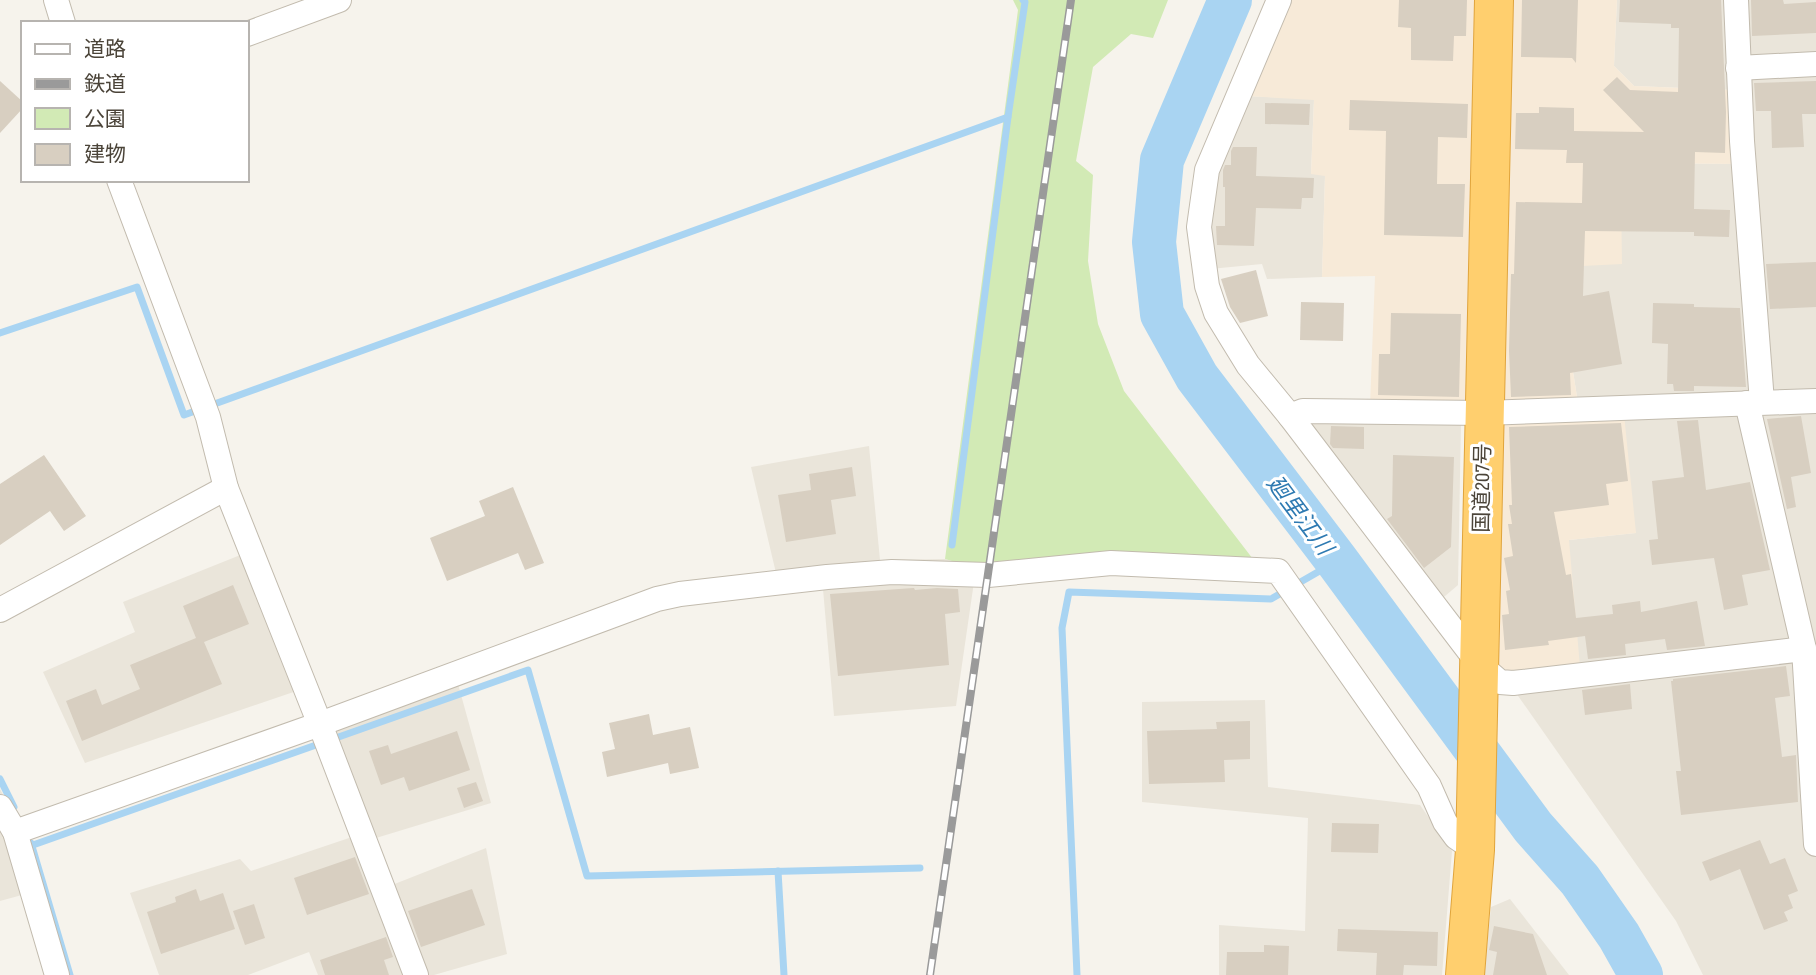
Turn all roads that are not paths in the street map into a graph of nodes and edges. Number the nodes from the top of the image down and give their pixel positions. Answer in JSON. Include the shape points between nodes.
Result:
{"nodes":[{"id":1,"x":55,"y":0,"type":"edge"},
{"id":2,"x":339,"y":0,"type":"edge"},
{"id":3,"x":1279,"y":0,"type":"edge"},
{"id":4,"x":1494,"y":0,"type":"edge"},
{"id":5,"x":1736,"y":0,"type":"edge"},
{"id":6,"x":62,"y":21,"type":"edge"},
{"id":7,"x":248,"y":34,"type":"edge"},
{"id":8,"x":1816,"y":64,"type":"edge"},
{"id":9,"x":1738,"y":68,"type":"junction"},
{"id":10,"x":120,"y":182,"type":"edge"},
{"id":11,"x":1816,"y":401,"type":"edge"},
{"id":12,"x":1755,"y":402,"type":"junction"},
{"id":13,"x":1484,"y":413,"type":"junction"},
{"id":14,"x":1290,"y":416,"type":"junction"},
{"id":15,"x":226,"y":488,"type":"junction"},
{"id":16,"x":0,"y":610,"type":"edge"},
{"id":17,"x":1807,"y":624,"type":"edge"},
{"id":18,"x":1804,"y":649,"type":"junction"},
{"id":19,"x":1479,"y":664,"type":"junction"},
{"id":20,"x":324,"y":736,"type":"junction"},
{"id":21,"x":0,"y":807,"type":"edge"},
{"id":22,"x":23,"y":829,"type":"junction"},
{"id":23,"x":1816,"y":844,"type":"edge"},
{"id":24,"x":1475,"y":850,"type":"junction"},
{"id":25,"x":57,"y":975,"type":"edge"},
{"id":26,"x":416,"y":975,"type":"edge"},
{"id":27,"x":1465,"y":975,"type":"edge"}],
"edges":[{"from":1,"to":6,"type":"street"},
{"from":2,"to":7,"type":"street"},
{"from":3,"to":14,"type":"street","via":[[1207,170],[1199,227],[1207,286],[1216,313],[1248,365]]},
{"from":4,"to":13,"type":"highway","name":"国道207号"},
{"from":5,"to":9,"type":"street"},
{"from":8,"to":9,"type":"street"},
{"from":9,"to":12,"type":"street"},
{"from":10,"to":15,"type":"street","via":[[204,407]]},
{"from":11,"to":12,"type":"street"},
{"from":12,"to":13,"type":"street"},
{"from":12,"to":17,"type":"street"},
{"from":13,"to":14,"type":"street","via":[[1303,411]]},
{"from":13,"to":19,"type":"highway","name":"国道207号"},
{"from":14,"to":19,"type":"street"},
{"from":15,"to":16,"type":"street"},
{"from":15,"to":20,"type":"street"},
{"from":17,"to":18,"type":"street"},
{"from":18,"to":19,"type":"street","via":[[1513,683],[1500,682]]},
{"from":18,"to":23,"type":"street"},
{"from":19,"to":24,"type":"highway","name":"国道207号"},
{"from":20,"to":22,"type":"street"},
{"from":20,"to":24,"type":"street","via":[[656,599],[680,594],[892,572],[988,575],[1111,564],[1278,572],[1429,786],[1445,822]]},
{"from":20,"to":26,"type":"street"},
{"from":21,"to":22,"type":"street"},
{"from":22,"to":25,"type":"street"},
{"from":24,"to":27,"type":"highway","name":"国道207号"}]}
